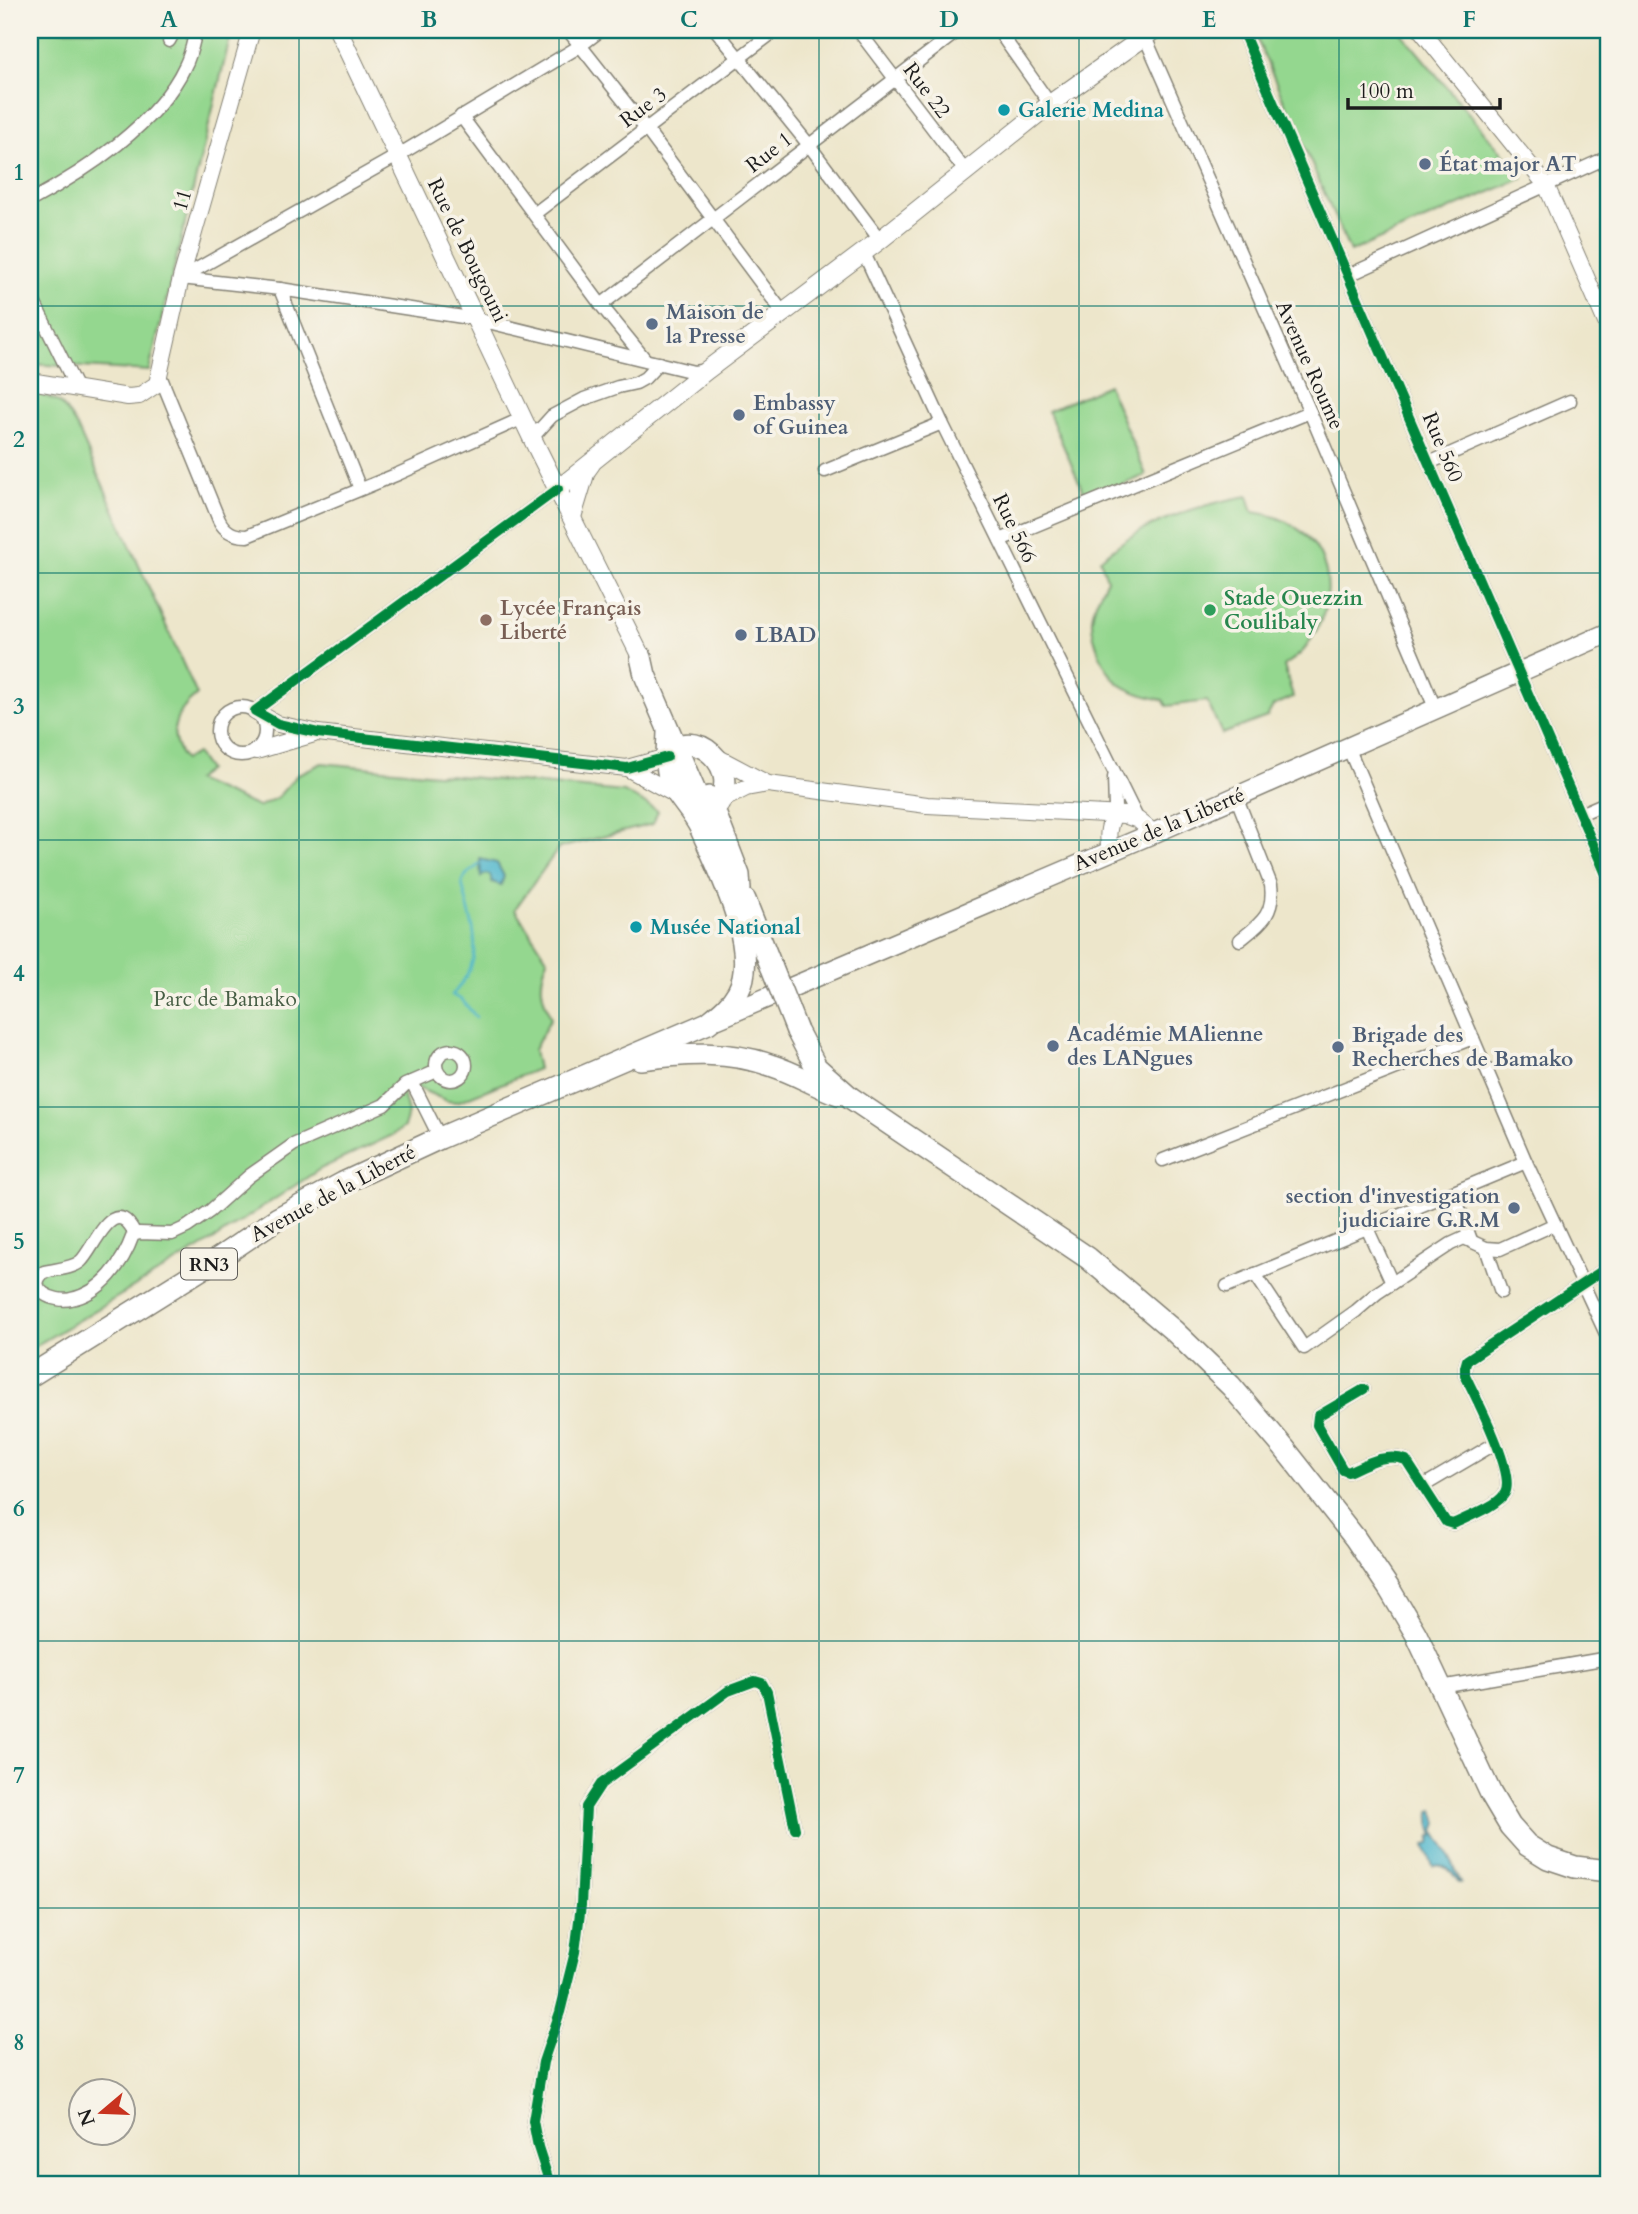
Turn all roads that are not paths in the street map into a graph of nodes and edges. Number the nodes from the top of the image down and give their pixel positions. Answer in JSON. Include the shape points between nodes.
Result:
{"nodes":[{"id":1,"x":197,"y":30,"type":"edge"},
{"id":2,"x":252,"y":30,"type":"edge"},
{"id":3,"x":338,"y":30,"type":"edge"},
{"id":4,"x":568,"y":30,"type":"edge"},
{"id":5,"x":601,"y":30,"type":"edge"},
{"id":6,"x":716,"y":30,"type":"edge"},
{"id":7,"x":776,"y":30,"type":"edge"},
{"id":8,"x":858,"y":30,"type":"edge"},
{"id":9,"x":960,"y":30,"type":"edge"},
{"id":10,"x":998,"y":30,"type":"edge"},
{"id":11,"x":1242,"y":30,"type":"edge"},
{"id":12,"x":1422,"y":30,"type":"edge"},
{"id":13,"x":1146,"y":32,"type":"edge"},
{"id":14,"x":580,"y":46,"type":"junction"},
{"id":15,"x":739,"y":58,"type":"junction"},
{"id":16,"x":895,"y":80,"type":"junction"},
{"id":17,"x":1050,"y":104,"type":"junction"},
{"id":18,"x":461,"y":116,"type":"junction"},
{"id":19,"x":646,"y":128,"type":"junction"},
{"id":20,"x":809,"y":145,"type":"junction"},
{"id":21,"x":397,"y":156,"type":"junction"},
{"id":22,"x":1608,"y":157,"type":"edge"},
{"id":23,"x":966,"y":172,"type":"junction"},
{"id":24,"x":1546,"y":185,"type":"junction"},
{"id":25,"x":30,"y":201,"type":"edge"},
{"id":26,"x":534,"y":214,"type":"junction"},
{"id":27,"x":714,"y":218,"type":"junction"},
{"id":28,"x":880,"y":240,"type":"junction"},
{"id":29,"x":863,"y":251,"type":"junction"},
{"id":30,"x":1349,"y":275,"type":"junction"},
{"id":31,"x":181,"y":278,"type":"junction"},
{"id":32,"x":280,"y":289,"type":"junction"},
{"id":33,"x":30,"y":294,"type":"edge"},
{"id":34,"x":601,"y":305,"type":"junction"},
{"id":35,"x":784,"y":314,"type":"junction"},
{"id":36,"x":476,"y":318,"type":"junction"},
{"id":37,"x":1608,"y":327,"type":"edge"},
{"id":38,"x":644,"y":358,"type":"junction"},
{"id":39,"x":659,"y":363,"type":"junction"},
{"id":40,"x":707,"y":370,"type":"junction"},
{"id":41,"x":158,"y":378,"type":"junction"},
{"id":42,"x":30,"y":381,"type":"edge"},
{"id":43,"x":77,"y":389,"type":"junction"},
{"id":44,"x":1570,"y":401,"type":"dead end"},
{"id":45,"x":1310,"y":412,"type":"junction"},
{"id":46,"x":523,"y":418,"type":"junction"},
{"id":47,"x":942,"y":423,"type":"junction"},
{"id":48,"x":532,"y":438,"type":"junction"},
{"id":49,"x":592,"y":461,"type":"junction"},
{"id":50,"x":1429,"y":463,"type":"junction"},
{"id":51,"x":825,"y":471,"type":"dead end"},
{"id":52,"x":360,"y":489,"type":"junction"},
{"id":53,"x":558,"y":489,"type":"junction"},
{"id":54,"x":572,"y":517,"type":"junction"},
{"id":55,"x":1000,"y":540,"type":"junction"},
{"id":56,"x":1608,"y":633,"type":"edge"},
{"id":57,"x":641,"y":657,"type":"joint"},
{"id":58,"x":1518,"y":673,"type":"junction"},
{"id":59,"x":1436,"y":710,"type":"junction"},
{"id":60,"x":255,"y":711,"type":"junction"},
{"id":61,"x":318,"y":733,"type":"junction"},
{"id":62,"x":675,"y":745,"type":"junction"},
{"id":63,"x":1348,"y":747,"type":"junction"},
{"id":64,"x":256,"y":751,"type":"junction"},
{"id":65,"x":717,"y":757,"type":"junction"},
{"id":66,"x":627,"y":768,"type":"junction"},
{"id":67,"x":1113,"y":773,"type":"junction"},
{"id":68,"x":768,"y":784,"type":"junction"},
{"id":69,"x":1236,"y":796,"type":"junction"},
{"id":70,"x":682,"y":799,"type":"junction"},
{"id":71,"x":1608,"y":802,"type":"edge"},
{"id":72,"x":713,"y":806,"type":"junction"},
{"id":73,"x":1580,"y":814,"type":"junction"},
{"id":74,"x":1114,"y":816,"type":"junction"},
{"id":75,"x":1138,"y":820,"type":"junction"},
{"id":76,"x":1154,"y":833,"type":"junction"},
{"id":77,"x":1110,"y":850,"type":"junction"},
{"id":78,"x":1608,"y":879,"type":"edge"},
{"id":79,"x":1240,"y":940,"type":"dead end"},
{"id":80,"x":708,"y":1023,"type":"junction"},
{"id":81,"x":1473,"y":1038,"type":"junction"},
{"id":82,"x":617,"y":1062,"type":"junction"},
{"id":83,"x":437,"y":1072,"type":"dead end"},
{"id":84,"x":412,"y":1082,"type":"junction"},
{"id":85,"x":851,"y":1098,"type":"junction"},
{"id":86,"x":439,"y":1138,"type":"junction"},
{"id":87,"x":1163,"y":1160,"type":"dead end"},
{"id":88,"x":1526,"y":1162,"type":"junction"},
{"id":89,"x":1453,"y":1192,"type":"junction"},
{"id":90,"x":1555,"y":1224,"type":"junction"},
{"id":91,"x":1367,"y":1228,"type":"junction"},
{"id":92,"x":135,"y":1234,"type":"junction"},
{"id":93,"x":1471,"y":1240,"type":"junction"},
{"id":94,"x":1486,"y":1248,"type":"junction"},
{"id":95,"x":1608,"y":1267,"type":"edge"},
{"id":96,"x":1255,"y":1274,"type":"junction"},
{"id":97,"x":1392,"y":1283,"type":"junction"},
{"id":98,"x":1584,"y":1284,"type":"junction"},
{"id":99,"x":1227,"y":1286,"type":"dead end"},
{"id":100,"x":1501,"y":1292,"type":"dead end"},
{"id":101,"x":1608,"y":1338,"type":"edge"},
{"id":102,"x":30,"y":1376,"type":"edge"},
{"id":103,"x":1364,"y":1389,"type":"dead end"},
{"id":104,"x":1496,"y":1443,"type":"junction"},
{"id":105,"x":1423,"y":1486,"type":"junction"},
{"id":106,"x":1608,"y":1658,"type":"edge"},
{"id":107,"x":1441,"y":1687,"type":"junction"},
{"id":108,"x":795,"y":1829,"type":"dead end"},
{"id":109,"x":1608,"y":1871,"type":"edge"},
{"id":110,"x":550,"y":2184,"type":"edge"}],
"edges":[{"from":1,"to":25,"type":"street","via":[[186,66],[163,100],[129,135]]},
{"from":2,"to":31,"type":"street","name":"11"},
{"from":3,"to":21,"type":"main road","name":"Rue de Bougouni"},
{"from":4,"to":14,"type":"street"},
{"from":5,"to":14,"type":"street"},
{"from":6,"to":15,"type":"street"},
{"from":7,"to":15,"type":"street","name":"Rue 3"},
{"from":8,"to":16,"type":"street","name":"Rue 22"},
{"from":9,"to":16,"type":"street","name":"Rue 1"},
{"from":10,"to":17,"type":"street"},
{"from":11,"to":30,"type":"street","name":"Rue 560"},
{"from":12,"to":24,"type":"street"},
{"from":13,"to":17,"type":"main road"},
{"from":13,"to":45,"type":"street","name":"Avenue Roume"},
{"from":14,"to":18,"type":"street"},
{"from":14,"to":19,"type":"street"},
{"from":15,"to":19,"type":"street","name":"Rue 3"},
{"from":15,"to":20,"type":"street"},
{"from":16,"to":20,"type":"street","name":"Rue 1"},
{"from":16,"to":23,"type":"street","name":"Rue 22"},
{"from":17,"to":23,"type":"main road"},
{"from":18,"to":21,"type":"street"},
{"from":18,"to":26,"type":"street"},
{"from":19,"to":26,"type":"street","name":"Rue 3"},
{"from":19,"to":27,"type":"street"},
{"from":20,"to":27,"type":"street","name":"Rue 1"},
{"from":20,"to":28,"type":"street"},
{"from":21,"to":31,"type":"street"},
{"from":21,"to":36,"type":"main road","name":"Rue de Bougouni"},
{"from":22,"to":24,"type":"street"},
{"from":23,"to":28,"type":"main road"},
{"from":24,"to":30,"type":"street"},
{"from":24,"to":37,"type":"street"},
{"from":26,"to":34,"type":"street"},
{"from":27,"to":34,"type":"street","name":"Rue 1"},
{"from":27,"to":35,"type":"street"},
{"from":28,"to":29,"type":"main road"},
{"from":29,"to":35,"type":"main road"},
{"from":29,"to":47,"type":"street","name":"Rue 566"},
{"from":30,"to":50,"type":"street","name":"Rue 560"},
{"from":31,"to":32,"type":"street"},
{"from":31,"to":41,"type":"street","name":"11"},
{"from":32,"to":36,"type":"street"},
{"from":32,"to":52,"type":"street"},
{"from":33,"to":43,"type":"street"},
{"from":34,"to":38,"type":"street"},
{"from":35,"to":40,"type":"main road"},
{"from":36,"to":38,"type":"street"},
{"from":36,"to":46,"type":"main road","name":"Rue de Bougouni"},
{"from":38,"to":39,"type":"street"},
{"from":39,"to":40,"type":"street","via":[[694,372]]},
{"from":39,"to":48,"type":"street","via":[[636,383],[584,399],[552,416]]},
{"from":40,"to":49,"type":"main road"},
{"from":41,"to":43,"type":"street","via":[[139,396]]},
{"from":41,"to":52,"type":"street","via":[[219,520],[229,533],[247,536]]},
{"from":42,"to":43,"type":"street"},
{"from":44,"to":50,"type":"street"},
{"from":45,"to":55,"type":"street"},
{"from":45,"to":59,"type":"street","name":"Avenue Roume"},
{"from":46,"to":48,"type":"main road","name":"Rue de Bougouni"},
{"from":46,"to":52,"type":"street"},
{"from":47,"to":51,"type":"street"},
{"from":47,"to":55,"type":"street","name":"Rue 566"},
{"from":48,"to":53,"type":"main road","name":"Rue de Bougouni"},
{"from":49,"to":53,"type":"main road"},
{"from":49,"to":54,"type":"main road"},
{"from":50,"to":58,"type":"street","name":"Rue 560"},
{"from":53,"to":54,"type":"main road","name":"Rue de Bougouni"},
{"from":53,"to":60,"type":"street"},
{"from":54,"to":57,"type":"main road","name":"Rue de Bougouni"},
{"from":55,"to":67,"type":"street","name":"Rue 566"},
{"from":56,"to":58,"type":"main road","name":"Avenue de la Liberté"},
{"from":57,"to":62,"type":"highway"},
{"from":58,"to":59,"type":"main road","name":"Avenue de la Liberté"},
{"from":58,"to":73,"type":"street","name":"Rue 560"},
{"from":59,"to":63,"type":"main road","name":"Avenue de la Liberté"},
{"from":60,"to":61,"type":"street","via":[[278,724]]},
{"from":60,"to":64,"type":"street","via":[[265,726]]},
{"from":60,"to":64,"type":"street","via":[[244,707],[231,710],[220,719],[218,733],[228,751],[242,755]]},
{"from":61,"to":64,"type":"street"},
{"from":61,"to":66,"type":"street"},
{"from":62,"to":65,"type":"highway","via":[[703,749]]},
{"from":62,"to":66,"type":"street"},
{"from":62,"to":70,"type":"highway","via":[[668,771]]},
{"from":62,"to":72,"type":"highway"},
{"from":63,"to":69,"type":"main road","name":"Avenue de la Liberté"},
{"from":63,"to":81,"type":"street"},
{"from":65,"to":68,"type":"street"},
{"from":65,"to":72,"type":"highway","via":[[726,783]]},
{"from":66,"to":70,"type":"street"},
{"from":67,"to":74,"type":"street"},
{"from":67,"to":75,"type":"street","name":"Rue 566"},
{"from":68,"to":72,"type":"street","via":[[746,789]]},
{"from":68,"to":74,"type":"street","via":[[927,805]]},
{"from":69,"to":76,"type":"main road","name":"Avenue de la Liberté"},
{"from":69,"to":79,"type":"street","via":[[1273,900],[1268,914]]},
{"from":70,"to":72,"type":"street"},
{"from":70,"to":80,"type":"highway","via":[[700,827],[745,946],[740,989]]},
{"from":71,"to":73,"type":"street"},
{"from":72,"to":85,"type":"highway","bridge":true,"via":[[739,875],[740,890],[797,1031],[816,1067]]},
{"from":73,"to":78,"type":"street","name":"Rue 560"},
{"from":74,"to":75,"type":"street"},
{"from":74,"to":77,"type":"street","via":[[1107,837]]},
{"from":75,"to":76,"type":"street"},
{"from":76,"to":77,"type":"main road","name":"Avenue de la Liberté"},
{"from":77,"to":80,"type":"main road","name":"Avenue de la Liberté"},
{"from":80,"to":82,"type":"highway"},
{"from":81,"to":87,"type":"street"},
{"from":81,"to":88,"type":"street"},
{"from":82,"to":85,"type":"highway","via":[[683,1054],[733,1056],[775,1066]]},
{"from":82,"to":86,"type":"highway","name":"Avenue de la Liberté","number":"RN3"},
{"from":83,"to":84,"type":"street"},
{"from":84,"to":86,"type":"street"},
{"from":84,"to":92,"type":"street","via":[[384,1105],[293,1145],[187,1227],[172,1234]]},
{"from":85,"to":107,"type":"highway","via":[[1088,1258],[1231,1386],[1355,1538],[1416,1634]]},
{"from":86,"to":102,"type":"highway","name":"Avenue de la Liberté","number":"RN3","via":[[278,1218]]},
{"from":88,"to":89,"type":"street"},
{"from":88,"to":90,"type":"street"},
{"from":89,"to":91,"type":"street"},
{"from":89,"to":93,"type":"street"},
{"from":90,"to":94,"type":"street","via":[[1500,1249]]},
{"from":90,"to":98,"type":"street"},
{"from":91,"to":96,"type":"street"},
{"from":91,"to":97,"type":"street"},
{"from":92,"to":92,"type":"street","via":[[112,1275],[86,1293],[58,1300],[40,1291],[40,1276],[81,1261],[106,1223],[123,1220]]},
{"from":93,"to":94,"type":"street"},
{"from":93,"to":97,"type":"street","via":[[1451,1244]]},
{"from":94,"to":100,"type":"street"},
{"from":95,"to":98,"type":"street"},
{"from":96,"to":97,"type":"street","via":[[1304,1348]]},
{"from":96,"to":99,"type":"street"},
{"from":98,"to":101,"type":"street"},
{"from":98,"to":104,"type":"street","via":[[1467,1360],[1465,1375]]},
{"from":103,"to":105,"type":"street","via":[[1318,1416],[1317,1425],[1343,1469],[1348,1472],[1373,1460],[1400,1458]]},
{"from":104,"to":105,"type":"street"},
{"from":104,"to":105,"type":"street","via":[[1508,1482],[1499,1501],[1449,1524]]},
{"from":106,"to":107,"type":"street"},
{"from":107,"to":109,"type":"highway","via":[[1491,1794],[1527,1845],[1575,1867]]},
{"from":108,"to":110,"type":"street","via":[[767,1692],[755,1681],[728,1691],[601,1784],[586,1807],[575,1952],[543,2062],[533,2121]]}]}
